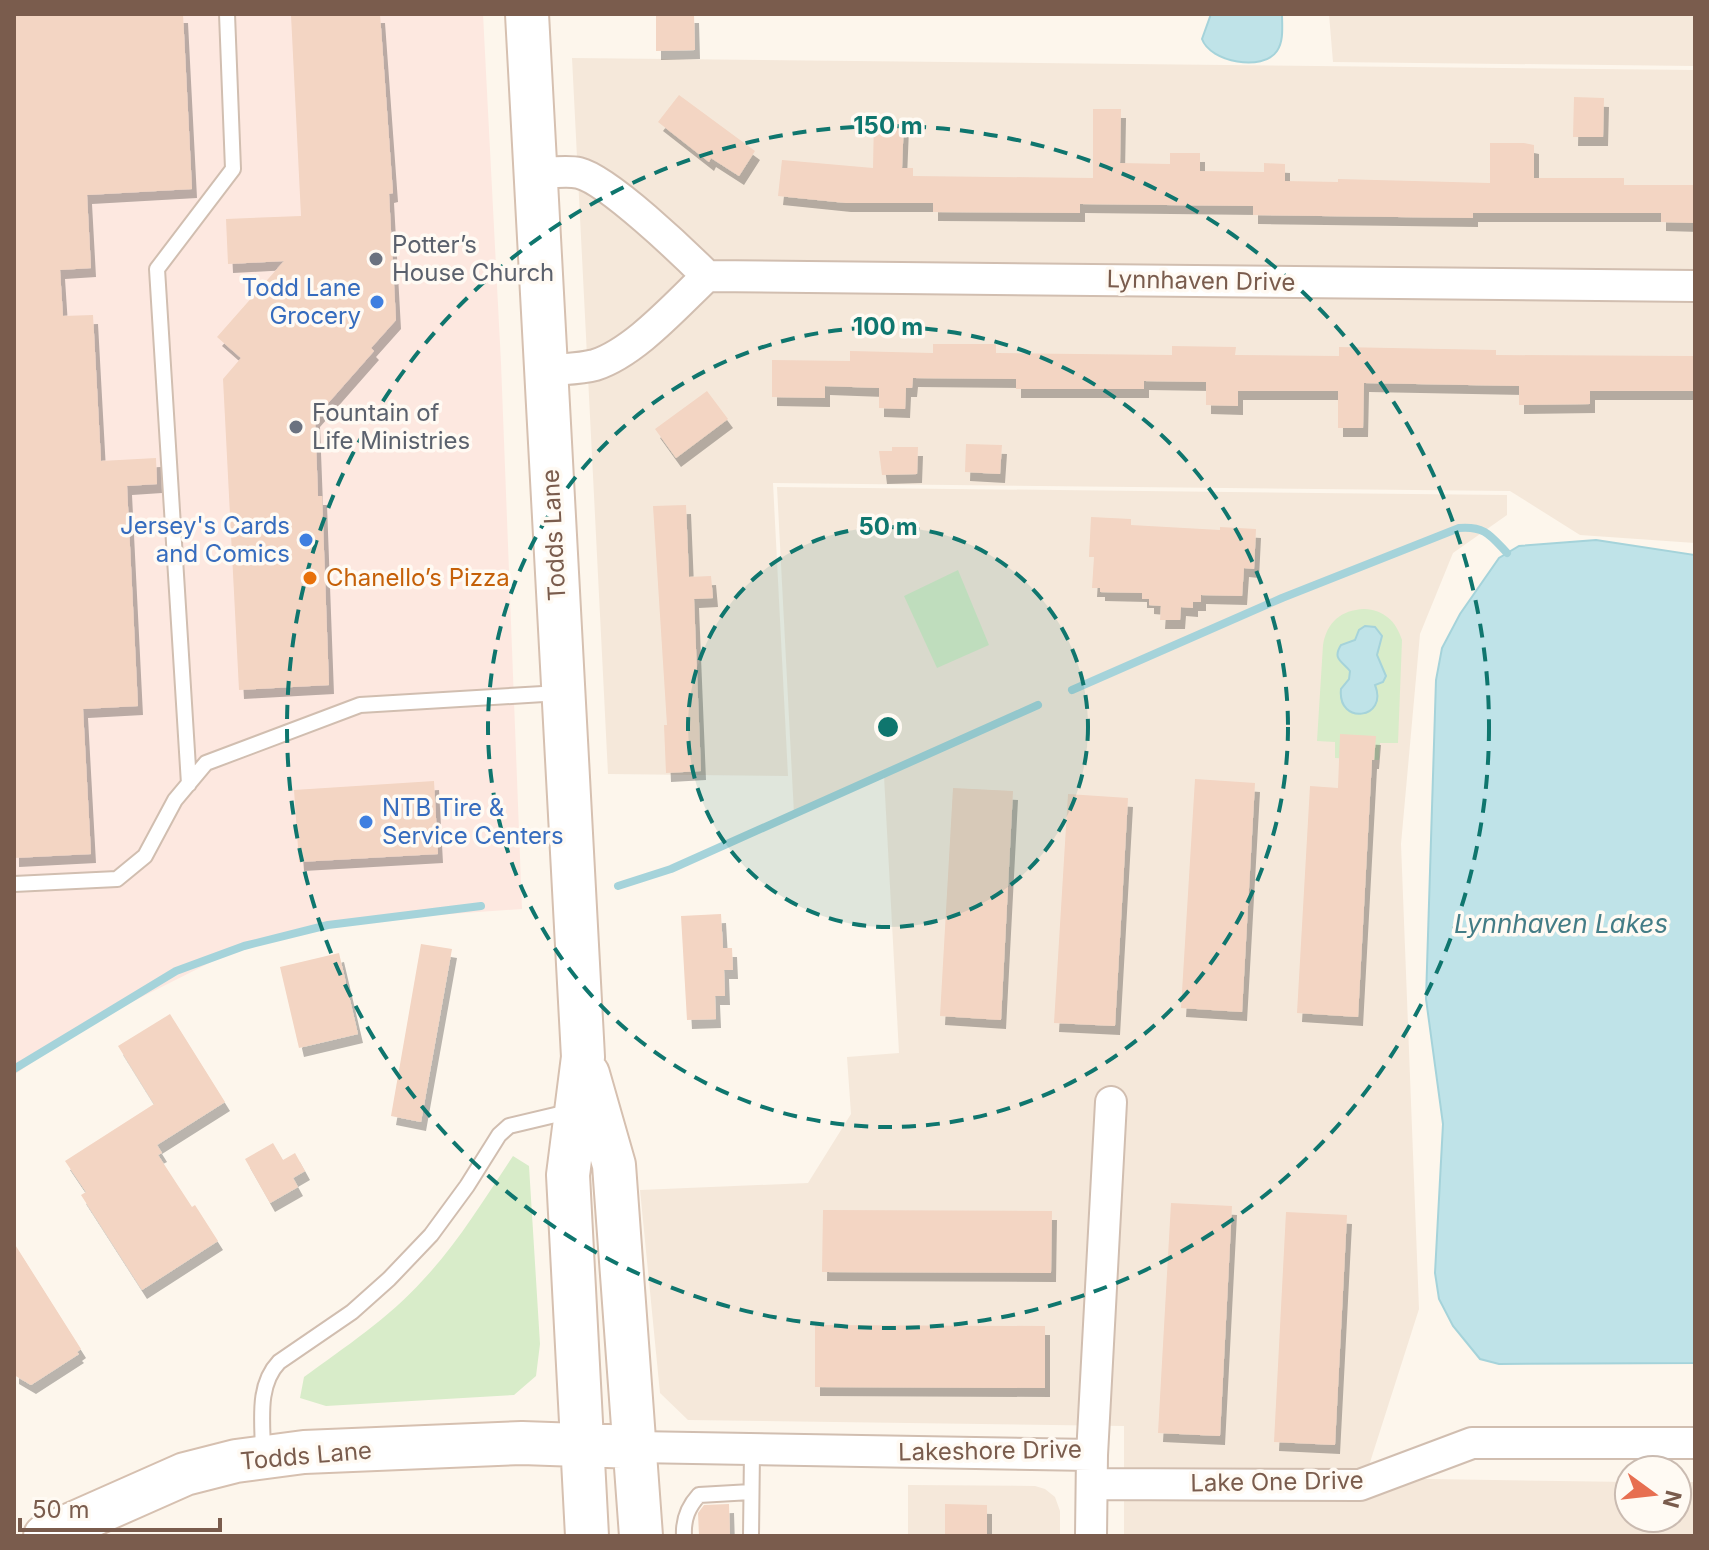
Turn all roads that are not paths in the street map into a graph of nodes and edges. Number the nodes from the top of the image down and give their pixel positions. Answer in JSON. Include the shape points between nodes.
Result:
{"nodes":[{"id":1,"x":227,"y":14,"type":"edge"},
{"id":2,"x":527,"y":14,"type":"edge"},
{"id":3,"x":535,"y":174,"type":"junction"},
{"id":4,"x":707,"y":276,"type":"junction"},
{"id":5,"x":1695,"y":286,"type":"edge"},
{"id":6,"x":545,"y":371,"type":"junction"},
{"id":7,"x":562,"y":693,"type":"junction"},
{"id":8,"x":189,"y":784,"type":"junction"},
{"id":9,"x":14,"y":884,"type":"edge"},
{"id":10,"x":583,"y":1057,"type":"junction"},
{"id":11,"x":1111,"y":1102,"type":"dead end"},
{"id":12,"x":576,"y":1110,"type":"junction"},
{"id":13,"x":1695,"y":1443,"type":"edge"},
{"id":14,"x":583,"y":1444,"type":"junction"},
{"id":15,"x":636,"y":1447,"type":"junction"},
{"id":16,"x":752,"y":1451,"type":"junction"},
{"id":17,"x":263,"y":1457,"type":"junction"},
{"id":18,"x":1092,"y":1470,"type":"junction"},
{"id":19,"x":751,"y":1492,"type":"junction"},
{"id":20,"x":751,"y":1533,"type":"edge"},
{"id":21,"x":45,"y":1536,"type":"edge"},
{"id":22,"x":587,"y":1536,"type":"edge"},
{"id":23,"x":641,"y":1536,"type":"edge"},
{"id":24,"x":684,"y":1536,"type":"edge"},
{"id":25,"x":736,"y":1536,"type":"edge"},
{"id":26,"x":1091,"y":1536,"type":"edge"}],
"edges":[{"from":1,"to":8,"type":"lane","via":[[233,169],[157,269]]},
{"from":2,"to":3,"type":"main road","name":"Todds Lane"},
{"from":3,"to":4,"type":"street","via":[[579,173],[597,182]]},
{"from":3,"to":6,"type":"main road","name":"Todds Lane"},
{"from":4,"to":5,"type":"street","name":"Lynnhaven Drive"},
{"from":4,"to":6,"type":"street","via":[[610,359]]},
{"from":6,"to":7,"type":"main road","name":"Todds Lane"},
{"from":7,"to":8,"type":"lane","via":[[360,705],[206,763]]},
{"from":7,"to":10,"type":"main road","name":"Todds Lane"},
{"from":8,"to":9,"type":"lane","via":[[145,856],[117,879]]},
{"from":10,"to":12,"type":"main road","name":"Todds Lane"},
{"from":10,"to":15,"type":"main road","name":"Todds Lane","via":[[614,1165]]},
{"from":11,"to":18,"type":"street","name":"Lakeshore Drive"},
{"from":12,"to":14,"type":"main road","name":"Todds Lane","via":[[568,1175]]},
{"from":12,"to":17,"type":"lane","via":[[509,1126],[431,1235],[389,1279],[270,1371],[263,1398]]},
{"from":13,"to":18,"type":"street","name":"Lake One Drive","via":[[1472,1443],[1360,1485]]},
{"from":14,"to":15,"type":"main road","name":"Todds Lane"},
{"from":14,"to":17,"type":"main road","name":"Todds Lane"},
{"from":14,"to":22,"type":"main road"},
{"from":15,"to":16,"type":"street","name":"Lakeshore Drive"},
{"from":15,"to":23,"type":"main road"},
{"from":16,"to":18,"type":"street","name":"Lakeshore Drive"},
{"from":16,"to":19,"type":"lane"},
{"from":17,"to":21,"type":"main road","name":"Todds Lane","via":[[185,1474]]},
{"from":18,"to":26,"type":"street"},
{"from":19,"to":20,"type":"lane"},
{"from":19,"to":24,"type":"lane","via":[[699,1495],[689,1506]]},
{"from":20,"to":25,"type":"lane"}]}
